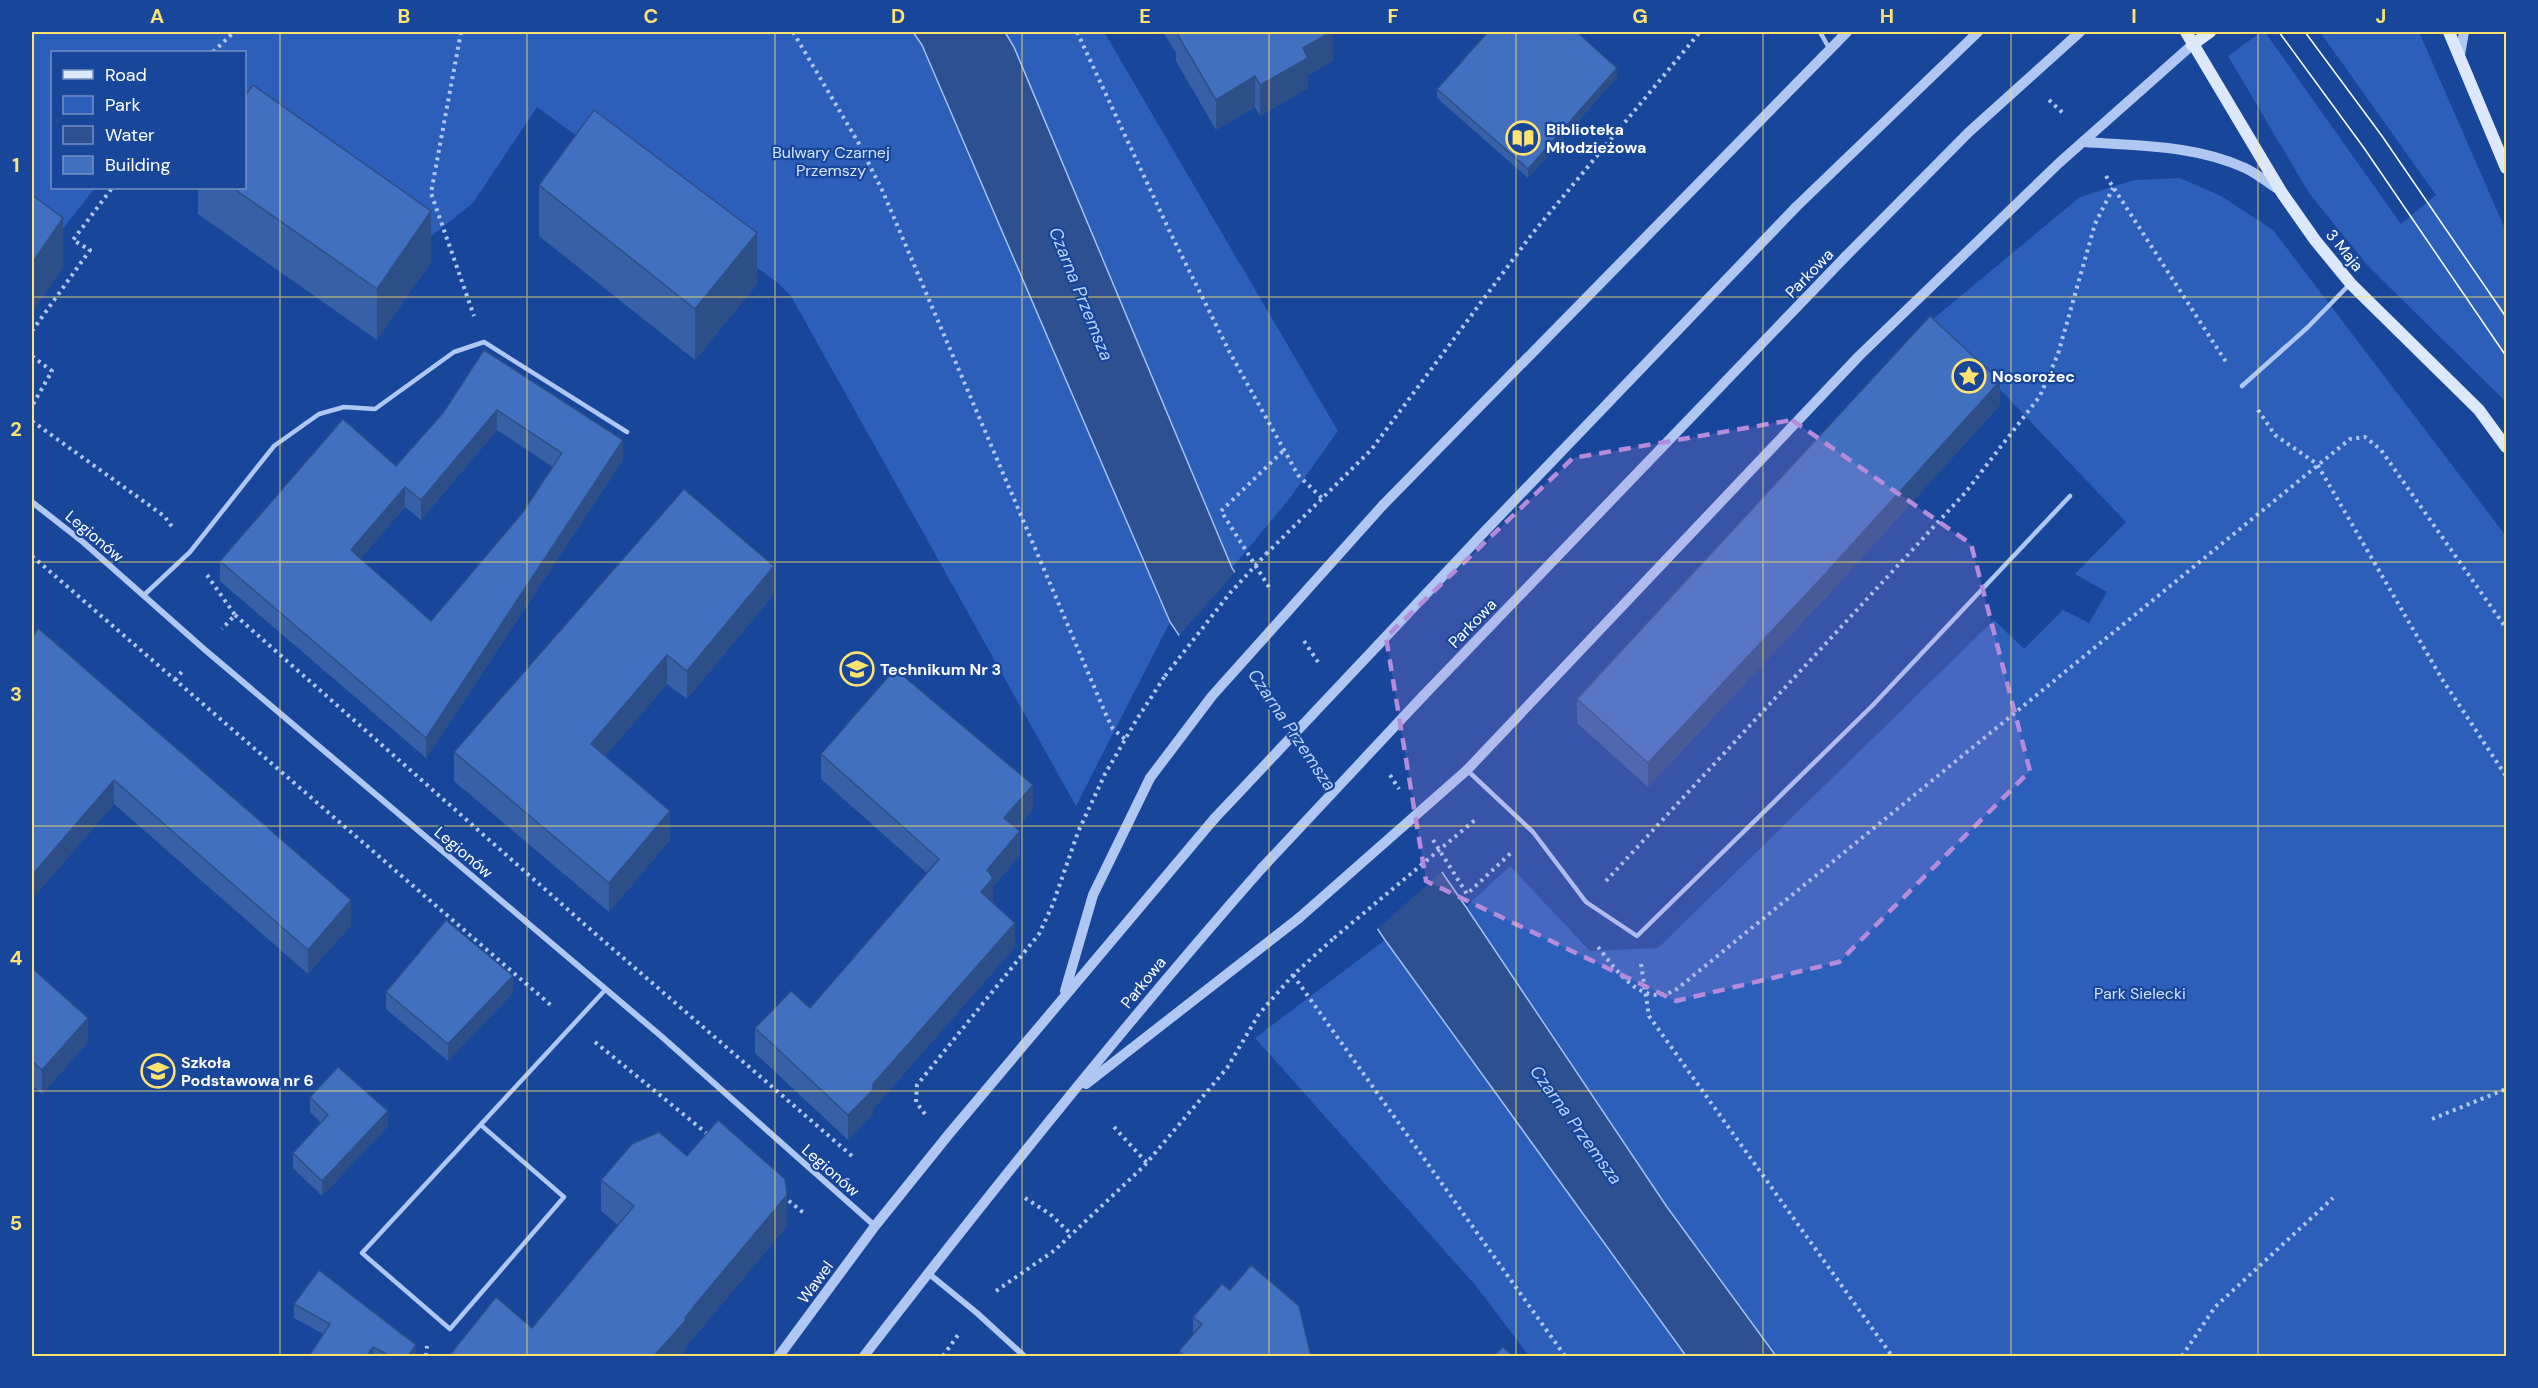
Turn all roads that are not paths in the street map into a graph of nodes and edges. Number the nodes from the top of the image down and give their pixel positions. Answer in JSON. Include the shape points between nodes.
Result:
{"nodes":[{"id":1,"x":1820,"y":32,"type":"edge"},
{"id":2,"x":1847,"y":32,"type":"edge"},
{"id":3,"x":1978,"y":32,"type":"edge"},
{"id":4,"x":2080,"y":32,"type":"edge"},
{"id":5,"x":2186,"y":32,"type":"edge"},
{"id":6,"x":2210,"y":32,"type":"edge"},
{"id":7,"x":2449,"y":32,"type":"edge"},
{"id":8,"x":2464,"y":32,"type":"edge"},
{"id":9,"x":2192,"y":45,"type":"junction"},
{"id":10,"x":1829,"y":48,"type":"junction"},
{"id":11,"x":2460,"y":55,"type":"junction"},
{"id":12,"x":2084,"y":142,"type":"junction"},
{"id":13,"x":2506,"y":168,"type":"edge"},
{"id":14,"x":2282,"y":192,"type":"junction"},
{"id":15,"x":2351,"y":284,"type":"junction"},
{"id":16,"x":2242,"y":386,"type":"road end"},
{"id":17,"x":627,"y":432,"type":"dead end"},
{"id":18,"x":2506,"y":447,"type":"edge"},
{"id":19,"x":2070,"y":496,"type":"dead end"},
{"id":20,"x":32,"y":502,"type":"edge"},
{"id":21,"x":144,"y":595,"type":"junction"},
{"id":22,"x":1467,"y":770,"type":"junction"},
{"id":23,"x":606,"y":989,"type":"junction"},
{"id":24,"x":1063,"y":997,"type":"junction"},
{"id":25,"x":1069,"y":1098,"type":"junction"},
{"id":26,"x":482,"y":1125,"type":"junction"},
{"id":27,"x":875,"y":1226,"type":"junction"},
{"id":28,"x":928,"y":1273,"type":"junction"},
{"id":29,"x":778,"y":1356,"type":"edge"},
{"id":30,"x":864,"y":1356,"type":"edge"},
{"id":31,"x":1024,"y":1356,"type":"edge"}],
"edges":[{"from":1,"to":10,"type":"lane"},
{"from":2,"to":10,"type":"street"},
{"from":3,"to":24,"type":"street","bridge":true,"via":[[1796,207],[1486,530],[1214,819]]},
{"from":4,"to":25,"type":"street","name":"Parkowa","bridge":true,"via":[[1969,132],[1846,256],[1423,696],[1262,868]]},
{"from":5,"to":9,"type":"main road","name":"3 Maja"},
{"from":6,"to":9,"type":"main road"},
{"from":7,"to":11,"type":"main road"},
{"from":8,"to":11,"type":"street"},
{"from":9,"to":12,"type":"street"},
{"from":9,"to":14,"type":"main road","name":"3 Maja"},
{"from":10,"to":24,"type":"street","bridge":true,"via":[[1383,505],[1212,696],[1150,778],[1093,895]]},
{"from":11,"to":13,"type":"main road"},
{"from":12,"to":14,"type":"street","via":[[2180,149],[2216,157],[2247,169]]},
{"from":12,"to":22,"type":"street","via":[[1859,356]]},
{"from":14,"to":15,"type":"main road","name":"3 Maja"},
{"from":15,"to":16,"type":"lane"},
{"from":15,"to":18,"type":"main road","name":"3 Maja","via":[[2479,410]]},
{"from":17,"to":21,"type":"lane","via":[[484,342],[454,352],[375,409],[344,407],[319,414],[274,446],[190,552]]},
{"from":19,"to":22,"type":"lane","via":[[1873,705],[1637,936],[1586,902],[1533,832]]},
{"from":20,"to":21,"type":"street","name":"Legionów"},
{"from":21,"to":23,"type":"street","name":"Legionów"},
{"from":22,"to":25,"type":"street","bridge":true,"via":[[1299,918]]},
{"from":23,"to":26,"type":"lane"},
{"from":23,"to":27,"type":"street","name":"Legionów"},
{"from":24,"to":27,"type":"street"},
{"from":25,"to":28,"type":"street","name":"Parkowa"},
{"from":26,"to":26,"type":"lane","via":[[362,1253],[450,1329],[564,1197]]},
{"from":27,"to":29,"type":"street","name":"Wawel"},
{"from":28,"to":30,"type":"street"},
{"from":28,"to":31,"type":"street"}]}
